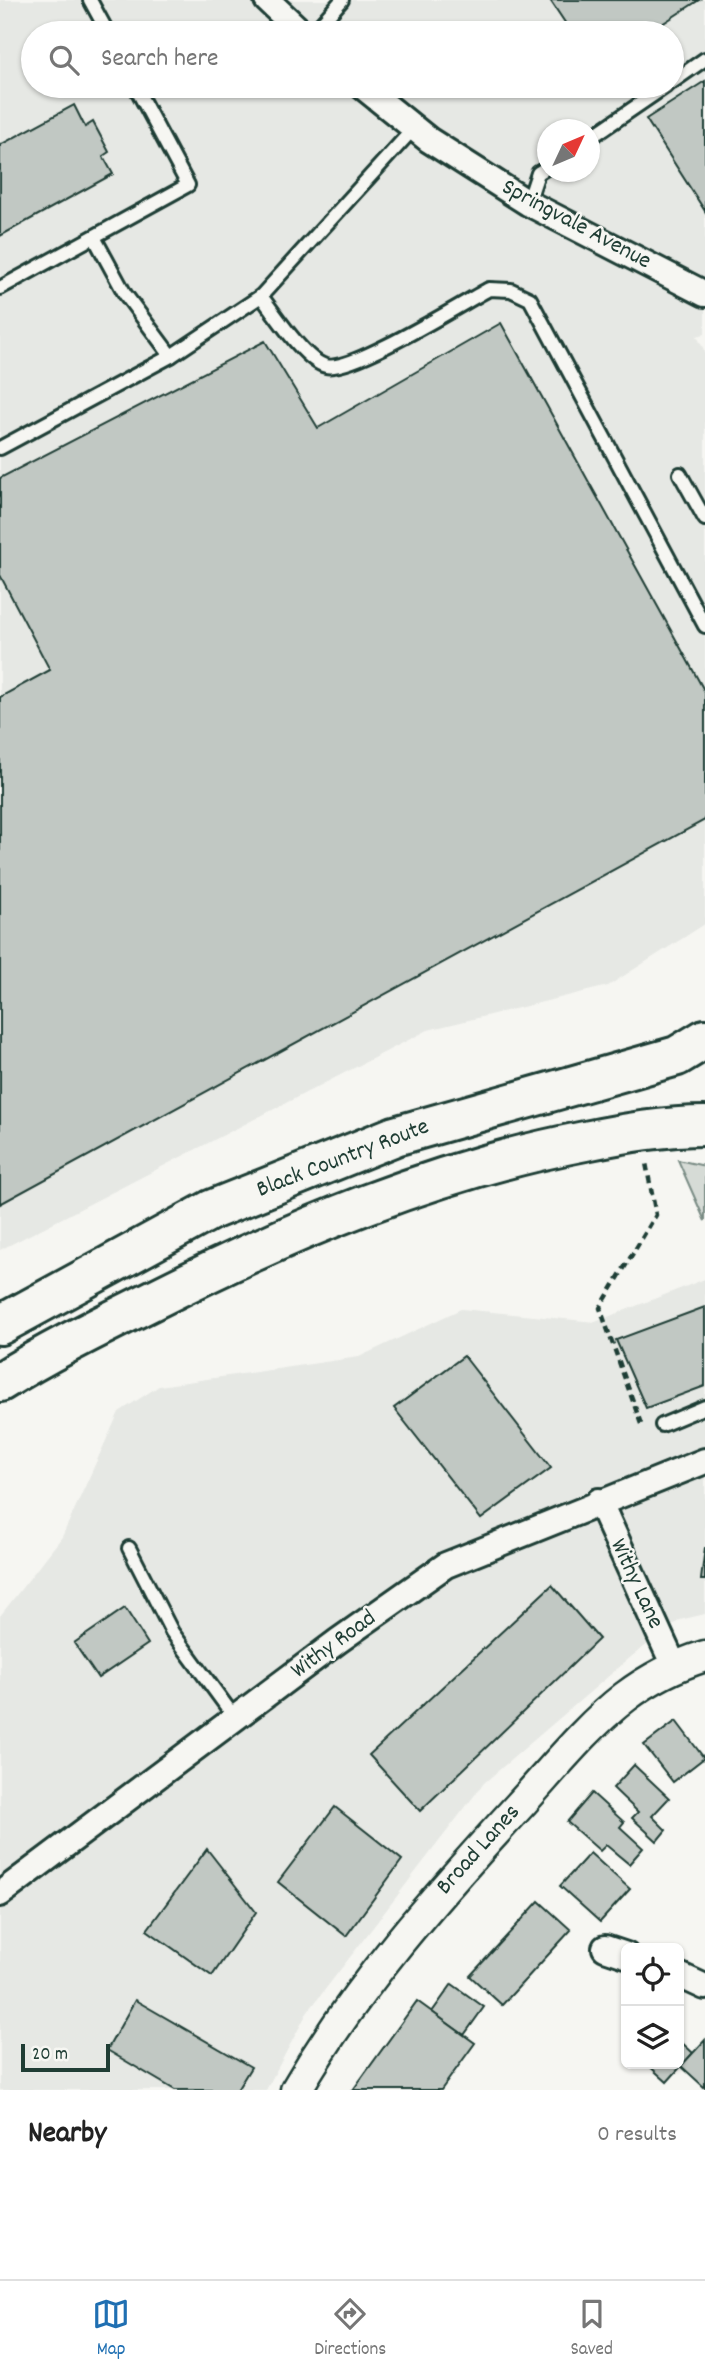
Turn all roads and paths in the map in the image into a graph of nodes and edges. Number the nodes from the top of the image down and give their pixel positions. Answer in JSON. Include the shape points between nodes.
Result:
{"nodes":[{"id":1,"x":90,"y":0,"type":"edge"},
{"id":2,"x":267,"y":0,"type":"edge"},
{"id":3,"x":342,"y":0,"type":"edge"},
{"id":4,"x":101,"y":21,"type":"edge"},
{"id":5,"x":289,"y":21,"type":"edge"},
{"id":6,"x":324,"y":21,"type":"edge"},
{"id":7,"x":705,"y":59,"type":"edge"},
{"id":8,"x":684,"y":74,"type":"edge"},
{"id":9,"x":141,"y":98,"type":"edge"},
{"id":10,"x":377,"y":98,"type":"edge"},
{"id":11,"x":648,"y":98,"type":"edge"},
{"id":12,"x":414,"y":128,"type":"junction"},
{"id":13,"x":600,"y":131,"type":"edge"},
{"id":14,"x":537,"y":176,"type":"edge"},
{"id":15,"x":528,"y":203,"type":"junction"},
{"id":16,"x":94,"y":237,"type":"junction"},
{"id":17,"x":0,"y":288,"type":"edge"},
{"id":18,"x":700,"y":290,"type":"edge"},
{"id":19,"x":261,"y":296,"type":"junction"},
{"id":20,"x":172,"y":356,"type":"junction"},
{"id":21,"x":0,"y":447,"type":"edge"},
{"id":22,"x":680,"y":474,"type":"dead end"},
{"id":23,"x":705,"y":519,"type":"edge"},
{"id":24,"x":705,"y":625,"type":"edge"},
{"id":25,"x":705,"y":1039,"type":"edge"},
{"id":26,"x":705,"y":1126,"type":"edge"},
{"id":27,"x":645,"y":1158,"type":"dead end"},
{"id":28,"x":0,"y":1325,"type":"edge"},
{"id":29,"x":0,"y":1382,"type":"edge"},
{"id":30,"x":705,"y":1409,"type":"edge"},
{"id":31,"x":662,"y":1425,"type":"dead end"},
{"id":32,"x":642,"y":1426,"type":"dead end"},
{"id":33,"x":705,"y":1461,"type":"edge"},
{"id":34,"x":599,"y":1501,"type":"junction"},
{"id":35,"x":129,"y":1548,"type":"dead end"},
{"id":36,"x":705,"y":1656,"type":"edge"},
{"id":37,"x":674,"y":1666,"type":"junction"},
{"id":38,"x":235,"y":1718,"type":"junction"},
{"id":39,"x":0,"y":1894,"type":"edge"},
{"id":40,"x":684,"y":1977,"type":"edge"},
{"id":41,"x":705,"y":1987,"type":"edge"},
{"id":42,"x":296,"y":2090,"type":"edge"}],
"edges":[{"from":1,"to":4,"type":"lane"},
{"from":2,"to":5,"type":"street"},
{"from":3,"to":6,"type":"lane"},
{"from":7,"to":8,"type":"lane"},
{"from":9,"to":16,"type":"lane","via":[[188,185]]},
{"from":10,"to":12,"type":"street","name":"Springvale Avenue"},
{"from":11,"to":13,"type":"lane"},
{"from":12,"to":15,"type":"street","name":"Springvale Avenue"},
{"from":12,"to":19,"type":"lane"},
{"from":14,"to":15,"type":"lane"},
{"from":15,"to":18,"type":"street","name":"Springvale Avenue"},
{"from":16,"to":17,"type":"lane"},
{"from":16,"to":20,"type":"lane","via":[[125,294]]},
{"from":19,"to":20,"type":"lane"},
{"from":19,"to":24,"type":"lane","via":[[308,355],[326,367],[352,363],[489,289],[511,290],[530,299]]},
{"from":20,"to":21,"type":"lane"},
{"from":22,"to":23,"type":"lane"},
{"from":25,"to":28,"type":"highway","name":"Black Country Route","via":[[677,1055],[396,1136],[223,1205]]},
{"from":26,"to":29,"type":"highway","name":"Black Country Route","via":[[667,1126],[532,1151],[405,1188],[220,1266],[39,1357]]},
{"from":27,"to":32,"type":"path","via":[[656,1215],[600,1308]]},
{"from":30,"to":31,"type":"lane"},
{"from":33,"to":34,"type":"street","name":"Withy Road"},
{"from":34,"to":37,"type":"street","name":"Withy Lane"},
{"from":34,"to":38,"type":"street","name":"Withy Road","via":[[446,1565]]},
{"from":35,"to":38,"type":"lane","via":[[172,1632]]},
{"from":36,"to":37,"type":"street","name":"Broad Lanes"},
{"from":37,"to":42,"type":"street","name":"Broad Lanes","via":[[625,1697],[436,1896],[347,2010]]},
{"from":38,"to":39,"type":"street","name":"Withy Road"},
{"from":40,"to":41,"type":"street"}]}
